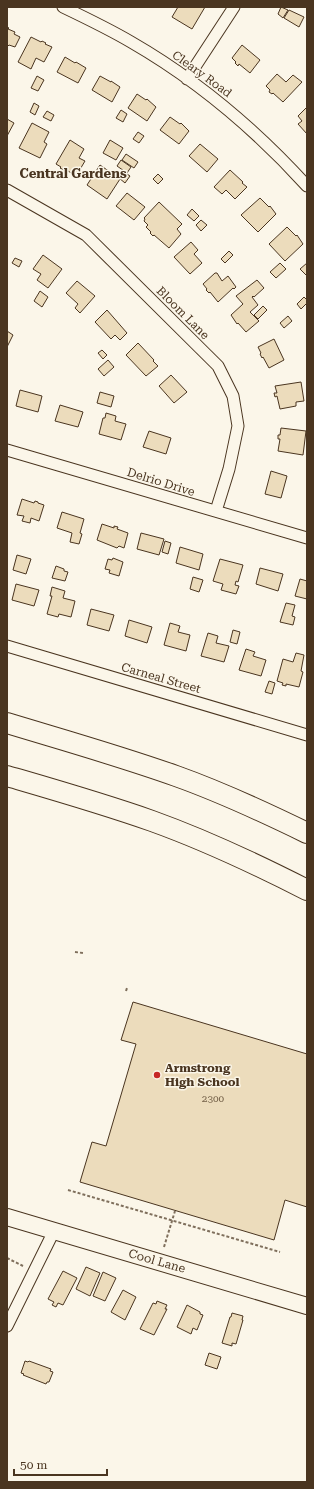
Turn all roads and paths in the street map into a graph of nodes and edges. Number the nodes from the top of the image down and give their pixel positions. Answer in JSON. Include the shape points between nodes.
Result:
{"nodes":[{"id":1,"x":63,"y":7,"type":"edge"},
{"id":2,"x":234,"y":7,"type":"edge"},
{"id":3,"x":187,"y":78,"type":"junction"},
{"id":4,"x":307,"y":186,"type":"edge"},
{"id":5,"x":7,"y":190,"type":"edge"},
{"id":6,"x":7,"y":450,"type":"edge"},
{"id":7,"x":216,"y":512,"type":"junction"},
{"id":8,"x":307,"y":538,"type":"edge"},
{"id":9,"x":7,"y":646,"type":"edge"},
{"id":10,"x":7,"y":723,"type":"edge"},
{"id":11,"x":307,"y":735,"type":"edge"},
{"id":12,"x":7,"y":776,"type":"edge"},
{"id":13,"x":307,"y":833,"type":"edge"},
{"id":14,"x":307,"y":890,"type":"edge"},
{"id":15,"x":74,"y":952,"type":"dead end"},
{"id":16,"x":83,"y":953,"type":"dead end"},
{"id":17,"x":68,"y":1190,"type":"dead end"},
{"id":18,"x":175,"y":1211,"type":"dead end"},
{"id":19,"x":7,"y":1217,"type":"edge"},
{"id":20,"x":172,"y":1221,"type":"junction"},
{"id":21,"x":54,"y":1231,"type":"junction"},
{"id":22,"x":164,"y":1248,"type":"dead end"},
{"id":23,"x":280,"y":1252,"type":"dead end"},
{"id":24,"x":7,"y":1258,"type":"edge"},
{"id":25,"x":24,"y":1267,"type":"dead end"},
{"id":26,"x":307,"y":1306,"type":"edge"},
{"id":27,"x":7,"y":1326,"type":"edge"}],
"edges":[{"from":1,"to":3,"type":"street","name":"Cleary Road","via":[[130,41]]},
{"from":2,"to":3,"type":"street"},
{"from":3,"to":4,"type":"street","name":"Cleary Road","via":[[267,144]]},
{"from":5,"to":7,"type":"street","name":"Bloom Lane","via":[[86,235],[218,366],[233,396],[238,426],[229,470]]},
{"from":6,"to":7,"type":"street","name":"Delrio Drive"},
{"from":7,"to":8,"type":"street","name":"Delrio Drive"},
{"from":9,"to":11,"type":"street","name":"Carneal Street"},
{"from":10,"to":13,"type":"highway","via":[[176,776],[260,810]]},
{"from":12,"to":14,"type":"highway","via":[[97,802],[184,833]]},
{"from":15,"to":16,"type":"path"},
{"from":17,"to":20,"type":"path"},
{"from":18,"to":20,"type":"path"},
{"from":19,"to":21,"type":"street","name":"Cool Lane"},
{"from":20,"to":22,"type":"path"},
{"from":20,"to":23,"type":"path"},
{"from":21,"to":26,"type":"street","name":"Cool Lane"},
{"from":21,"to":27,"type":"street"},
{"from":24,"to":25,"type":"path"}]}
